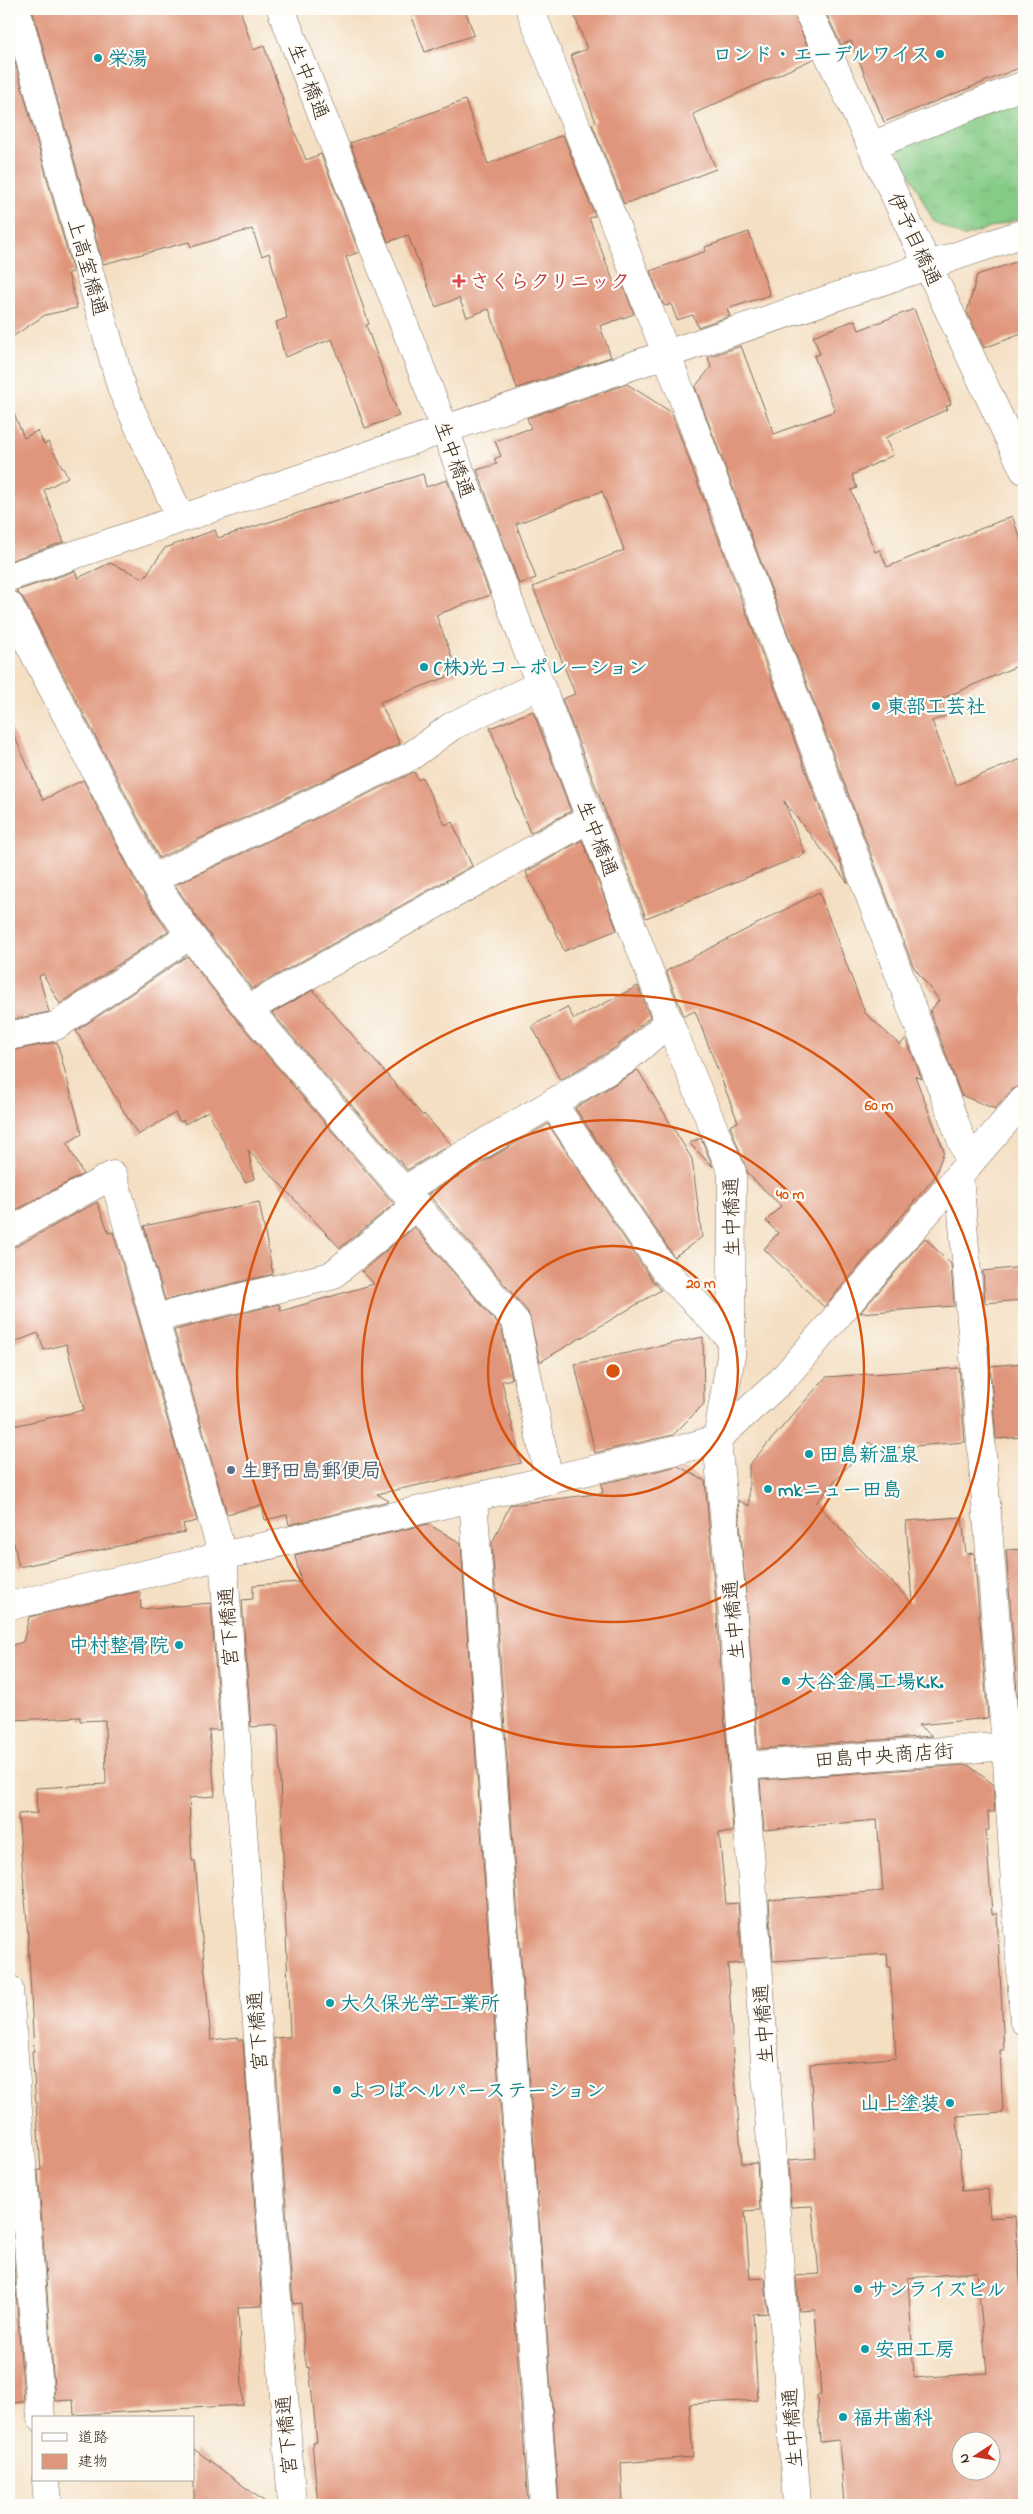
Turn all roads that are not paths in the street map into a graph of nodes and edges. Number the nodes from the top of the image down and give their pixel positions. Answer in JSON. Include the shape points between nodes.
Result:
{"nodes":[{"id":1,"x":16,"y":9,"type":"edge"},
{"id":2,"x":281,"y":9,"type":"edge"},
{"id":3,"x":530,"y":9,"type":"edge"},
{"id":4,"x":807,"y":9,"type":"edge"},
{"id":5,"x":1024,"y":85,"type":"edge"},
{"id":6,"x":871,"y":146,"type":"junction"},
{"id":7,"x":1024,"y":233,"type":"edge"},
{"id":8,"x":928,"y":267,"type":"junction"},
{"id":9,"x":666,"y":352,"type":"junction"},
{"id":10,"x":444,"y":430,"type":"junction"},
{"id":11,"x":1024,"y":470,"type":"edge"},
{"id":12,"x":180,"y":517,"type":"junction"},
{"id":13,"x":9,"y":576,"type":"edge"},
{"id":14,"x":9,"y":604,"type":"edge"},
{"id":15,"x":539,"y":685,"type":"junction"},
{"id":16,"x":590,"y":818,"type":"junction"},
{"id":17,"x":152,"y":879,"type":"junction"},
{"id":18,"x":190,"y":935,"type":"junction"},
{"id":19,"x":248,"y":1010,"type":"junction"},
{"id":20,"x":669,"y":1022,"type":"junction"},
{"id":21,"x":9,"y":1036,"type":"edge"},
{"id":22,"x":1024,"y":1100,"type":"edge"},
{"id":23,"x":553,"y":1104,"type":"junction"},
{"id":24,"x":964,"y":1169,"type":"junction"},
{"id":25,"x":411,"y":1198,"type":"junction"},
{"id":26,"x":9,"y":1232,"type":"edge"},
{"id":27,"x":155,"y":1318,"type":"junction"},
{"id":28,"x":731,"y":1339,"type":"junction"},
{"id":29,"x":717,"y":1439,"type":"junction"},
{"id":30,"x":549,"y":1480,"type":"junction"},
{"id":31,"x":473,"y":1498,"type":"junction"},
{"id":32,"x":223,"y":1556,"type":"junction"},
{"id":33,"x":9,"y":1606,"type":"edge"},
{"id":34,"x":1015,"y":1745,"type":"edge"},
{"id":35,"x":744,"y":1766,"type":"junction"},
{"id":36,"x":9,"y":1989,"type":"edge"},
{"id":37,"x":1024,"y":2020,"type":"edge"},
{"id":38,"x":41,"y":2416,"type":"edge"},
{"id":39,"x":46,"y":2482,"type":"edge"},
{"id":40,"x":48,"y":2505,"type":"edge"},
{"id":41,"x":292,"y":2505,"type":"edge"},
{"id":42,"x":544,"y":2505,"type":"edge"},
{"id":43,"x":797,"y":2505,"type":"edge"}],
"edges":[{"from":1,"to":12,"type":"street","name":"上高室橋通","via":[[122,390]]},
{"from":2,"to":10,"type":"street","name":"生中橋通"},
{"from":3,"to":9,"type":"street"},
{"from":4,"to":6,"type":"street","name":"伊予目橋通"},
{"from":5,"to":6,"type":"street"},
{"from":6,"to":8,"type":"street","name":"伊予目橋通"},
{"from":7,"to":8,"type":"street"},
{"from":8,"to":9,"type":"street"},
{"from":8,"to":11,"type":"street","name":"伊予目橋通"},
{"from":9,"to":10,"type":"street"},
{"from":9,"to":24,"type":"street"},
{"from":10,"to":12,"type":"street"},
{"from":10,"to":15,"type":"street","name":"生中橋通"},
{"from":12,"to":13,"type":"street"},
{"from":14,"to":17,"type":"street"},
{"from":15,"to":16,"type":"street","name":"生中橋通"},
{"from":15,"to":17,"type":"street","via":[[452,726],[411,756]]},
{"from":16,"to":19,"type":"street"},
{"from":16,"to":20,"type":"street","name":"生中橋通"},
{"from":17,"to":18,"type":"street"},
{"from":18,"to":19,"type":"street"},
{"from":18,"to":21,"type":"street","via":[[56,1026]]},
{"from":19,"to":25,"type":"street"},
{"from":20,"to":23,"type":"street","via":[[624,1061]]},
{"from":20,"to":28,"type":"street","name":"生中橋通","via":[[732,1172]]},
{"from":22,"to":24,"type":"street"},
{"from":23,"to":25,"type":"street"},
{"from":23,"to":28,"type":"street","via":[[665,1272]]},
{"from":24,"to":29,"type":"street","via":[[782,1380]]},
{"from":24,"to":34,"type":"street"},
{"from":25,"to":27,"type":"street","via":[[331,1276]]},
{"from":25,"to":30,"type":"street","via":[[516,1322]]},
{"from":26,"to":27,"type":"street","name":"宮下橋通","via":[[113,1175]]},
{"from":27,"to":32,"type":"street","name":"宮下橋通"},
{"from":28,"to":29,"type":"street","name":"生中橋通"},
{"from":29,"to":30,"type":"street"},
{"from":29,"to":35,"type":"street","name":"生中橋通"},
{"from":30,"to":31,"type":"street"},
{"from":31,"to":32,"type":"street"},
{"from":31,"to":42,"type":"street"},
{"from":32,"to":33,"type":"street"},
{"from":32,"to":41,"type":"street","name":"宮下橋通"},
{"from":34,"to":35,"type":"street","name":"田島中央商店街"},
{"from":34,"to":37,"type":"street"},
{"from":35,"to":43,"type":"street","name":"生中橋通"},
{"from":36,"to":38,"type":"street"},
{"from":39,"to":40,"type":"street"}]}
